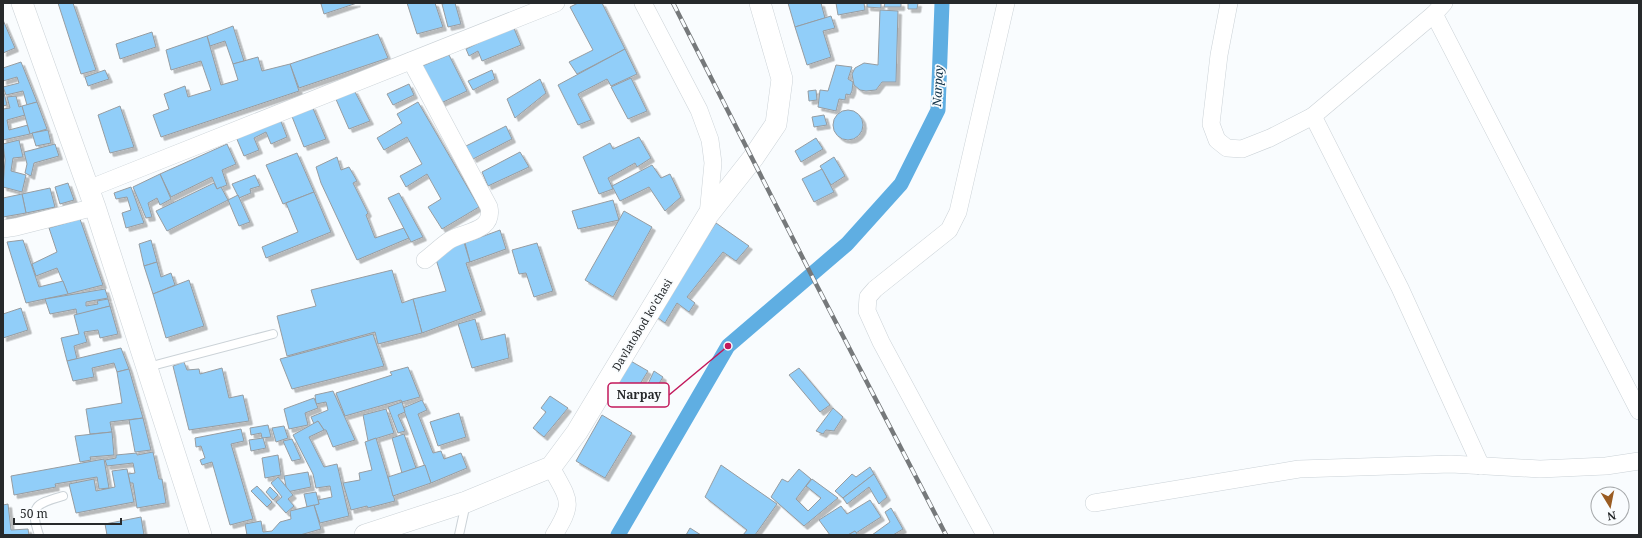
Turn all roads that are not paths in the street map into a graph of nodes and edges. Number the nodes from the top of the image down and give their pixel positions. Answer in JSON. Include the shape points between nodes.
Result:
{"nodes":[{"id":1,"x":22,"y":3,"type":"edge"},
{"id":2,"x":556,"y":3,"type":"edge"},
{"id":3,"x":643,"y":3,"type":"edge"},
{"id":4,"x":760,"y":3,"type":"edge"},
{"id":5,"x":1006,"y":3,"type":"edge"},
{"id":6,"x":1229,"y":3,"type":"edge"},
{"id":7,"x":1439,"y":8,"type":"edge"},
{"id":8,"x":411,"y":61,"type":"junction"},
{"id":9,"x":1313,"y":116,"type":"junction"},
{"id":10,"x":92,"y":198,"type":"junction"},
{"id":11,"x":708,"y":215,"type":"junction"},
{"id":12,"x":3,"y":229,"type":"edge"},
{"id":13,"x":425,"y":260,"type":"dead end"},
{"id":14,"x":273,"y":334,"type":"dead end"},
{"id":15,"x":146,"y":367,"type":"junction"},
{"id":16,"x":1639,"y":411,"type":"edge"},
{"id":17,"x":1639,"y":461,"type":"edge"},
{"id":18,"x":1481,"y":466,"type":"junction"},
{"id":19,"x":551,"y":467,"type":"junction"},
{"id":20,"x":63,"y":496,"type":"dead end"},
{"id":21,"x":466,"y":502,"type":"junction"},
{"id":22,"x":1094,"y":503,"type":"dead end"},
{"id":23,"x":392,"y":532,"type":"edge"},
{"id":24,"x":39,"y":535,"type":"edge"},
{"id":25,"x":201,"y":535,"type":"edge"},
{"id":26,"x":365,"y":535,"type":"edge"},
{"id":27,"x":459,"y":535,"type":"edge"},
{"id":28,"x":554,"y":535,"type":"edge"},
{"id":29,"x":985,"y":535,"type":"edge"}],
"edges":[{"from":1,"to":10,"type":"street"},
{"from":2,"to":8,"type":"street"},
{"from":3,"to":11,"type":"street","via":[[698,110],[710,140],[713,163]]},
{"from":4,"to":11,"type":"street","name":"Davlatobod ko'chasi","via":[[782,79],[776,124]]},
{"from":5,"to":29,"type":"street","via":[[958,212],[949,230],[875,288],[868,297],[867,311],[881,342]]},
{"from":6,"to":9,"type":"street","via":[[1219,55],[1211,124],[1217,140],[1227,148],[1242,149]]},
{"from":7,"to":9,"type":"street"},
{"from":7,"to":16,"type":"street"},
{"from":8,"to":10,"type":"street"},
{"from":8,"to":13,"type":"street","via":[[489,207],[491,216],[477,229],[451,240]]},
{"from":9,"to":18,"type":"street","via":[[1400,288]]},
{"from":10,"to":12,"type":"street","via":[[16,228]]},
{"from":10,"to":15,"type":"street"},
{"from":11,"to":19,"type":"street","name":"Davlatobod ko'chasi","via":[[577,432]]},
{"from":14,"to":15,"type":"lane"},
{"from":15,"to":25,"type":"street"},
{"from":17,"to":18,"type":"street","via":[[1606,466],[1540,469]]},
{"from":18,"to":22,"type":"street","via":[[1451,464],[1299,469]]},
{"from":19,"to":21,"type":"street"},
{"from":19,"to":28,"type":"street","via":[[567,498],[568,508]]},
{"from":20,"to":24,"type":"lane","via":[[40,503],[35,509],[35,523]]},
{"from":21,"to":23,"type":"street"},
{"from":21,"to":27,"type":"lane"},
{"from":23,"to":26,"type":"street"}]}
